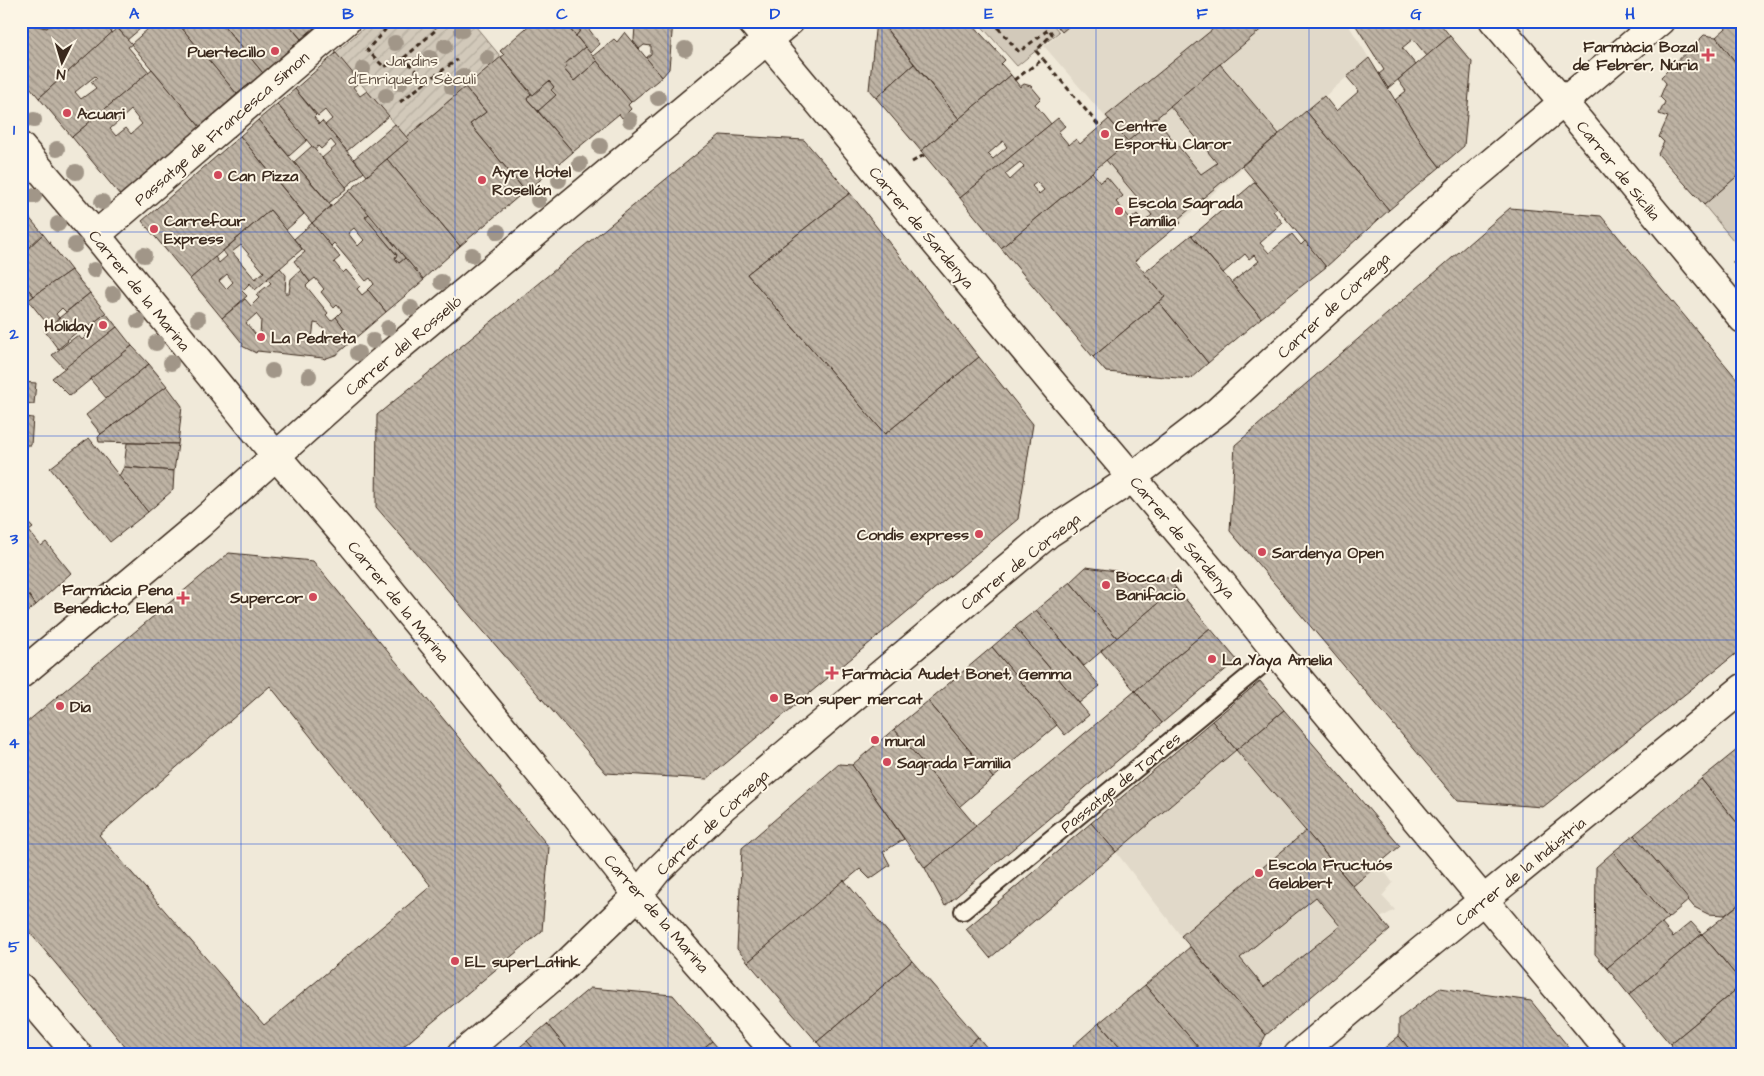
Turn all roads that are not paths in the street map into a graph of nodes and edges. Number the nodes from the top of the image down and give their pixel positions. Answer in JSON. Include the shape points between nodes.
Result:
{"nodes":[{"id":1,"x":346,"y":21,"type":"edge"},
{"id":2,"x":790,"y":21,"type":"edge"},
{"id":3,"x":1494,"y":21,"type":"edge"},
{"id":4,"x":1660,"y":21,"type":"edge"},
{"id":5,"x":759,"y":31,"type":"edge"},
{"id":6,"x":1563,"y":102,"type":"junction"},
{"id":7,"x":21,"y":147,"type":"edge"},
{"id":8,"x":96,"y":235,"type":"junction"},
{"id":9,"x":1743,"y":319,"type":"edge"},
{"id":10,"x":276,"y":456,"type":"junction"},
{"id":11,"x":1132,"y":477,"type":"junction"},
{"id":12,"x":1277,"y":653,"type":"junction"},
{"id":13,"x":21,"y":674,"type":"edge"},
{"id":14,"x":1743,"y":688,"type":"edge"},
{"id":15,"x":638,"y":895,"type":"junction"},
{"id":16,"x":1483,"y":900,"type":"junction"},
{"id":17,"x":963,"y":911,"type":"dead end"},
{"id":18,"x":21,"y":988,"type":"edge"},
{"id":19,"x":78,"y":1055,"type":"edge"},
{"id":20,"x":461,"y":1055,"type":"edge"},
{"id":21,"x":778,"y":1055,"type":"edge"},
{"id":22,"x":1298,"y":1055,"type":"edge"},
{"id":23,"x":1613,"y":1055,"type":"edge"}],
"edges":[{"from":1,"to":8,"type":"street","name":"Passatge de Francesca Simon"},
{"from":2,"to":5,"type":"street","name":"Carrer del Rosselló"},
{"from":3,"to":6,"type":"street","name":"Carrer de Sicília"},
{"from":4,"to":6,"type":"street","name":"Carrer de Còrsega"},
{"from":5,"to":10,"type":"street","name":"Carrer del Rosselló"},
{"from":5,"to":11,"type":"street","name":"Carrer de Sardenya"},
{"from":6,"to":9,"type":"street","name":"Carrer de Sicília"},
{"from":6,"to":11,"type":"street","name":"Carrer de Còrsega","via":[[1461,188],[1218,411]]},
{"from":7,"to":8,"type":"street","name":"Carrer de la Marina"},
{"from":8,"to":10,"type":"street","name":"Carrer de la Marina"},
{"from":10,"to":13,"type":"street","name":"Carrer del Rosselló"},
{"from":10,"to":15,"type":"street","name":"Carrer de la Marina","via":[[565,802]]},
{"from":11,"to":12,"type":"street","name":"Carrer de Sardenya"},
{"from":11,"to":15,"type":"street","name":"Carrer de Còrsega","via":[[1049,534],[724,806],[656,872]]},
{"from":12,"to":16,"type":"street","name":"Carrer de Sardenya"},
{"from":12,"to":17,"type":"lane","name":"Passatge de Torres"},
{"from":14,"to":16,"type":"street","name":"Carrer de la Indústria"},
{"from":15,"to":20,"type":"street","name":"Carrer de Còrsega","via":[[554,976]]},
{"from":15,"to":21,"type":"street","name":"Carrer de la Marina"},
{"from":16,"to":22,"type":"street","name":"Carrer de la Indústria"},
{"from":16,"to":23,"type":"street","name":"Carrer de Sardenya"},
{"from":18,"to":19,"type":"street"}]}
